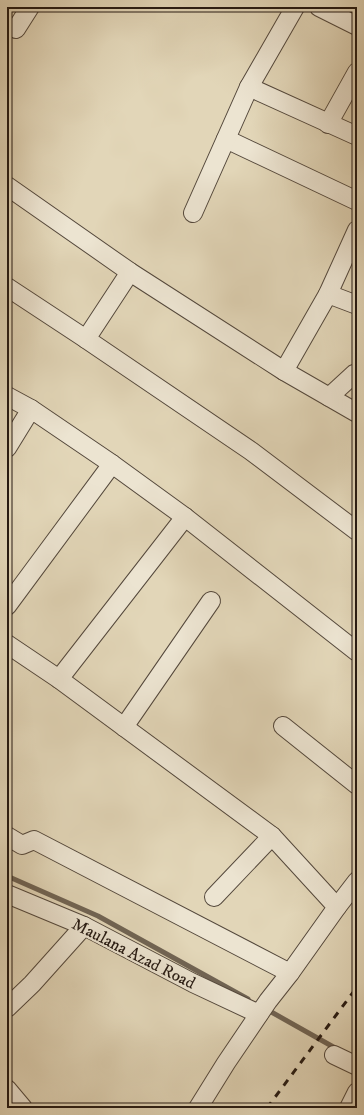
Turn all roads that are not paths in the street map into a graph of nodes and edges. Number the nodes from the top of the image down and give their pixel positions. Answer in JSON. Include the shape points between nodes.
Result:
{"nodes":[{"id":1,"x":30,"y":7,"type":"edge"},
{"id":2,"x":295,"y":7,"type":"edge"},
{"id":3,"x":319,"y":7,"type":"edge"},
{"id":4,"x":357,"y":26,"type":"edge"},
{"id":5,"x":16,"y":29,"type":"dead end"},
{"id":6,"x":357,"y":72,"type":"edge"},
{"id":7,"x":249,"y":87,"type":"junction"},
{"id":8,"x":328,"y":124,"type":"junction"},
{"id":9,"x":357,"y":136,"type":"edge"},
{"id":10,"x":226,"y":139,"type":"junction"},
{"id":11,"x":7,"y":186,"type":"edge"},
{"id":12,"x":357,"y":201,"type":"edge"},
{"id":13,"x":193,"y":213,"type":"dead end"},
{"id":14,"x":357,"y":230,"type":"edge"},
{"id":15,"x":130,"y":272,"type":"junction"},
{"id":16,"x":7,"y":287,"type":"edge"},
{"id":17,"x":328,"y":294,"type":"junction"},
{"id":18,"x":357,"y":305,"type":"edge"},
{"id":19,"x":86,"y":339,"type":"junction"},
{"id":20,"x":284,"y":371,"type":"junction"},
{"id":21,"x":357,"y":373,"type":"edge"},
{"id":22,"x":7,"y":396,"type":"edge"},
{"id":23,"x":329,"y":397,"type":"junction"},
{"id":24,"x":31,"y":409,"type":"junction"},
{"id":25,"x":357,"y":413,"type":"edge"},
{"id":26,"x":7,"y":448,"type":"edge"},
{"id":27,"x":112,"y":464,"type":"junction"},
{"id":28,"x":185,"y":517,"type":"junction"},
{"id":29,"x":357,"y":531,"type":"edge"},
{"id":30,"x":212,"y":600,"type":"dead end"},
{"id":31,"x":7,"y":606,"type":"edge"},
{"id":32,"x":7,"y":644,"type":"edge"},
{"id":33,"x":357,"y":652,"type":"edge"},
{"id":34,"x":58,"y":679,"type":"junction"},
{"id":35,"x":283,"y":726,"type":"dead end"},
{"id":36,"x":124,"y":727,"type":"junction"},
{"id":37,"x":357,"y":785,"type":"edge"},
{"id":38,"x":7,"y":836,"type":"edge"},
{"id":39,"x":272,"y":836,"type":"junction"},
{"id":40,"x":357,"y":881,"type":"edge"},
{"id":41,"x":7,"y":894,"type":"edge"},
{"id":42,"x":214,"y":897,"type":"dead end"},
{"id":43,"x":337,"y":907,"type":"junction"},
{"id":44,"x":84,"y":926,"type":"junction"},
{"id":45,"x":290,"y":973,"type":"junction"},
{"id":46,"x":7,"y":1008,"type":"edge"},
{"id":47,"x":263,"y":1008,"type":"junction"},
{"id":48,"x":334,"y":1055,"type":"dead end"},
{"id":49,"x":357,"y":1066,"type":"edge"},
{"id":50,"x":7,"y":1089,"type":"edge"},
{"id":51,"x":357,"y":1092,"type":"edge"},
{"id":52,"x":23,"y":1108,"type":"edge"},
{"id":53,"x":198,"y":1108,"type":"edge"},
{"id":54,"x":349,"y":1108,"type":"edge"}],
"edges":[{"from":1,"to":5,"type":"street"},
{"from":2,"to":7,"type":"street"},
{"from":3,"to":4,"type":"street"},
{"from":6,"to":8,"type":"street"},
{"from":7,"to":8,"type":"street"},
{"from":7,"to":10,"type":"street"},
{"from":8,"to":9,"type":"street"},
{"from":10,"to":12,"type":"street"},
{"from":10,"to":13,"type":"street"},
{"from":11,"to":15,"type":"street"},
{"from":14,"to":17,"type":"street"},
{"from":15,"to":19,"type":"street"},
{"from":15,"to":20,"type":"street"},
{"from":16,"to":19,"type":"street"},
{"from":17,"to":18,"type":"street"},
{"from":17,"to":20,"type":"street"},
{"from":19,"to":29,"type":"street","via":[[251,451]]},
{"from":20,"to":23,"type":"street"},
{"from":21,"to":23,"type":"street"},
{"from":22,"to":24,"type":"street"},
{"from":23,"to":25,"type":"street"},
{"from":24,"to":26,"type":"street"},
{"from":24,"to":27,"type":"street"},
{"from":27,"to":28,"type":"street"},
{"from":27,"to":31,"type":"street"},
{"from":28,"to":33,"type":"street"},
{"from":28,"to":34,"type":"street"},
{"from":30,"to":36,"type":"street"},
{"from":32,"to":34,"type":"street"},
{"from":34,"to":36,"type":"street"},
{"from":35,"to":37,"type":"street"},
{"from":36,"to":39,"type":"street"},
{"from":38,"to":45,"type":"street","via":[[22,845],[34,840]]},
{"from":39,"to":42,"type":"street"},
{"from":39,"to":43,"type":"street"},
{"from":40,"to":43,"type":"street"},
{"from":41,"to":44,"type":"street","name":"Maulana Azad Road"},
{"from":43,"to":45,"type":"street"},
{"from":44,"to":46,"type":"street"},
{"from":44,"to":47,"type":"street","name":"Maulana Azad Road","via":[[193,983]]},
{"from":45,"to":47,"type":"street"},
{"from":47,"to":53,"type":"street"},
{"from":48,"to":49,"type":"street"},
{"from":50,"to":52,"type":"street"},
{"from":51,"to":54,"type":"street"}]}
